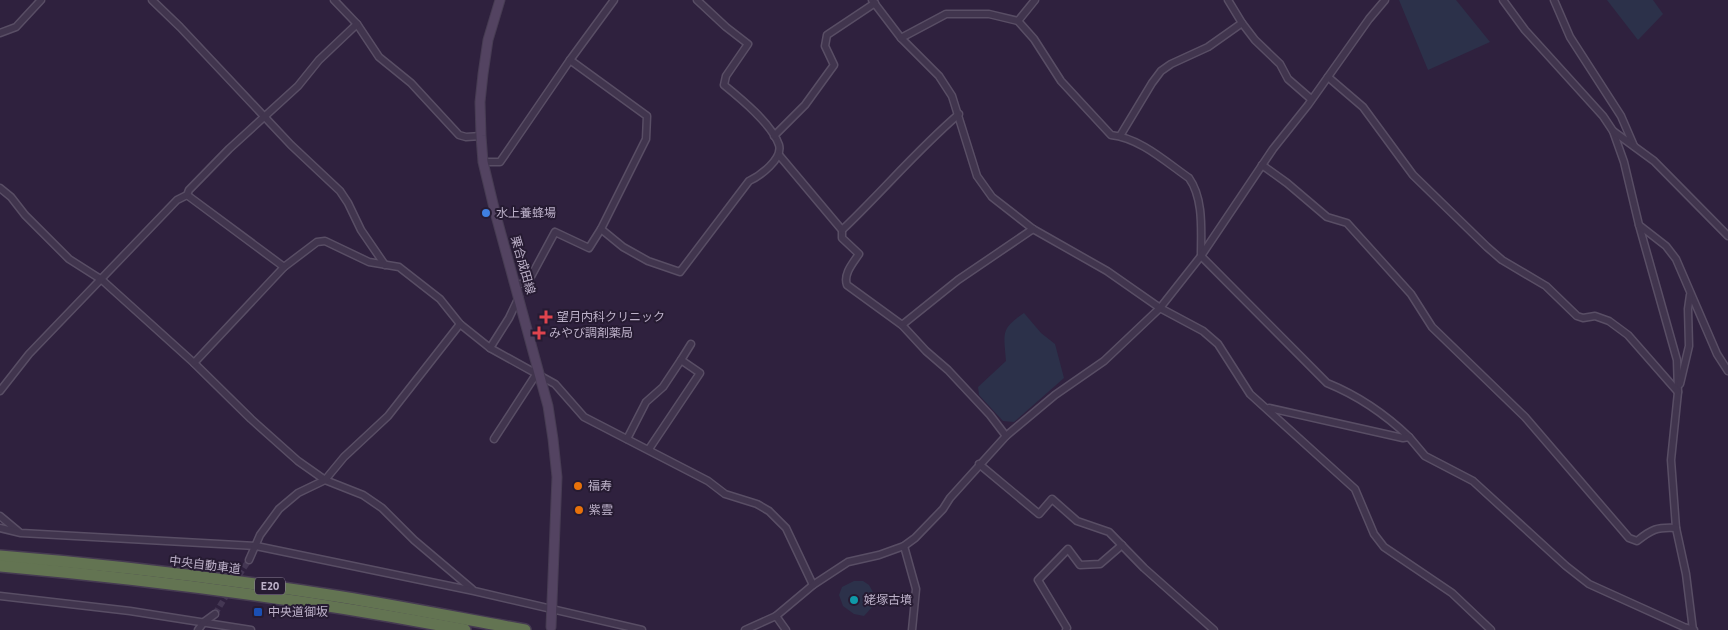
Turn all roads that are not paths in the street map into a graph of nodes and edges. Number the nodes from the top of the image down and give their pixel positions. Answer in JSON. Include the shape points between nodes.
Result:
{"nodes":[{"id":1,"x":41,"y":0,"type":"edge"},
{"id":2,"x":152,"y":0,"type":"edge"},
{"id":3,"x":334,"y":0,"type":"edge"},
{"id":4,"x":500,"y":0,"type":"edge"},
{"id":5,"x":614,"y":0,"type":"edge"},
{"id":6,"x":697,"y":0,"type":"edge"},
{"id":7,"x":1035,"y":0,"type":"edge"},
{"id":8,"x":1228,"y":0,"type":"edge"},
{"id":9,"x":1385,"y":0,"type":"edge"},
{"id":10,"x":1513,"y":0,"type":"edge"},
{"id":11,"x":1554,"y":0,"type":"edge"},
{"id":12,"x":874,"y":2,"type":"edge"},
{"id":13,"x":1504,"y":2,"type":"edge"},
{"id":14,"x":1018,"y":21,"type":"junction"},
{"id":15,"x":1242,"y":23,"type":"junction"},
{"id":16,"x":357,"y":24,"type":"junction"},
{"id":17,"x":0,"y":33,"type":"edge"},
{"id":18,"x":901,"y":38,"type":"junction"},
{"id":19,"x":570,"y":60,"type":"junction"},
{"id":20,"x":1328,"y":77,"type":"junction"},
{"id":21,"x":1312,"y":99,"type":"junction"},
{"id":22,"x":958,"y":114,"type":"junction"},
{"id":23,"x":264,"y":117,"type":"junction"},
{"id":24,"x":1613,"y":130,"type":"junction"},
{"id":25,"x":481,"y":136,"type":"junction"},
{"id":26,"x":774,"y":136,"type":"junction"},
{"id":27,"x":1120,"y":136,"type":"junction"},
{"id":28,"x":1634,"y":146,"type":"junction"},
{"id":29,"x":779,"y":155,"type":"junction"},
{"id":30,"x":483,"y":162,"type":"junction"},
{"id":31,"x":1262,"y":165,"type":"junction"},
{"id":32,"x":0,"y":188,"type":"edge"},
{"id":33,"x":187,"y":195,"type":"junction"},
{"id":34,"x":1639,"y":225,"type":"junction"},
{"id":35,"x":601,"y":229,"type":"junction"},
{"id":36,"x":1033,"y":229,"type":"junction"},
{"id":37,"x":842,"y":230,"type":"junction"},
{"id":38,"x":1728,"y":236,"type":"edge"},
{"id":39,"x":1201,"y":256,"type":"junction"},
{"id":40,"x":385,"y":265,"type":"junction"},
{"id":41,"x":284,"y":267,"type":"junction"},
{"id":42,"x":102,"y":280,"type":"junction"},
{"id":43,"x":516,"y":285,"type":"junction"},
{"id":44,"x":1690,"y":294,"type":"junction"},
{"id":45,"x":519,"y":297,"type":"junction"},
{"id":46,"x":1160,"y":308,"type":"junction"},
{"id":47,"x":460,"y":324,"type":"junction"},
{"id":48,"x":902,"y":325,"type":"junction"},
{"id":49,"x":691,"y":344,"type":"dead end"},
{"id":50,"x":490,"y":348,"type":"junction"},
{"id":51,"x":681,"y":360,"type":"junction"},
{"id":52,"x":194,"y":363,"type":"junction"},
{"id":53,"x":1728,"y":371,"type":"edge"},
{"id":54,"x":538,"y":375,"type":"junction"},
{"id":55,"x":0,"y":391,"type":"edge"},
{"id":56,"x":1678,"y":392,"type":"junction"},
{"id":57,"x":1267,"y":408,"type":"junction"},
{"id":58,"x":1006,"y":436,"type":"junction"},
{"id":59,"x":1409,"y":437,"type":"junction"},
{"id":60,"x":494,"y":439,"type":"dead end"},
{"id":61,"x":627,"y":439,"type":"junction"},
{"id":62,"x":649,"y":449,"type":"junction"},
{"id":63,"x":979,"y":464,"type":"junction"},
{"id":64,"x":325,"y":480,"type":"junction"},
{"id":65,"x":0,"y":516,"type":"edge"},
{"id":66,"x":0,"y":528,"type":"edge"},
{"id":67,"x":1676,"y":528,"type":"junction"},
{"id":68,"x":21,"y":533,"type":"junction"},
{"id":69,"x":1122,"y":545,"type":"junction"},
{"id":70,"x":256,"y":546,"type":"junction"},
{"id":71,"x":904,"y":546,"type":"junction"},
{"id":72,"x":0,"y":556,"type":"edge"},
{"id":73,"x":249,"y":560,"type":"tunnel mouth"},
{"id":74,"x":0,"y":566,"type":"edge"},
{"id":75,"x":813,"y":585,"type":"junction"},
{"id":76,"x":474,"y":591,"type":"junction"},
{"id":77,"x":0,"y":596,"type":"edge"},
{"id":78,"x":552,"y":610,"type":"junction"},
{"id":79,"x":215,"y":614,"type":"tunnel mouth"},
{"id":80,"x":776,"y":616,"type":"junction"},
{"id":81,"x":204,"y":622,"type":"junction"},
{"id":82,"x":551,"y":627,"type":"dead end"},
{"id":83,"x":198,"y":630,"type":"edge"},
{"id":84,"x":251,"y":630,"type":"edge"},
{"id":85,"x":465,"y":630,"type":"edge"},
{"id":86,"x":524,"y":630,"type":"edge"},
{"id":87,"x":642,"y":630,"type":"edge"},
{"id":88,"x":745,"y":630,"type":"edge"},
{"id":89,"x":786,"y":630,"type":"edge"},
{"id":90,"x":912,"y":630,"type":"edge"},
{"id":91,"x":1066,"y":630,"type":"edge"},
{"id":92,"x":1214,"y":630,"type":"edge"},
{"id":93,"x":1491,"y":630,"type":"edge"},
{"id":94,"x":1693,"y":630,"type":"edge"}],
"edges":[{"from":1,"to":17,"type":"street","via":[[16,27]]},
{"from":2,"to":23,"type":"street"},
{"from":3,"to":16,"type":"street"},
{"from":4,"to":25,"type":"main road","name":"栗合成田線","via":[[482,74]]},
{"from":5,"to":19,"type":"street"},
{"from":6,"to":26,"type":"street","via":[[748,44],[726,76],[724,85],[746,102]]},
{"from":7,"to":14,"type":"street"},
{"from":8,"to":15,"type":"street"},
{"from":9,"to":20,"type":"street"},
{"from":10,"to":13,"type":"street"},
{"from":11,"to":28,"type":"street","via":[[1570,37],[1622,116]]},
{"from":12,"to":18,"type":"street"},
{"from":12,"to":26,"type":"street","via":[[827,35],[825,46],[834,65],[805,104]]},
{"from":13,"to":24,"type":"street"},
{"from":14,"to":18,"type":"street","via":[[989,14],[946,14]]},
{"from":14,"to":27,"type":"street","via":[[1034,39],[1061,81],[1111,135]]},
{"from":15,"to":21,"type":"street","via":[[1280,64],[1288,79]]},
{"from":15,"to":27,"type":"street","via":[[1208,47],[1161,70]]},
{"from":16,"to":23,"type":"street"},
{"from":16,"to":25,"type":"street","via":[[379,57],[411,84],[459,135]]},
{"from":18,"to":22,"type":"street","via":[[939,76],[952,96]]},
{"from":19,"to":30,"type":"street","via":[[500,162]]},
{"from":19,"to":35,"type":"street","via":[[647,116],[646,139]]},
{"from":20,"to":21,"type":"street"},
{"from":20,"to":56,"type":"street","via":[[1363,107],[1413,175],[1492,251],[1546,286],[1577,316],[1595,316],[1610,321],[1628,335]]},
{"from":21,"to":31,"type":"street"},
{"from":22,"to":36,"type":"street","via":[[977,176],[992,197]]},
{"from":22,"to":37,"type":"street"},
{"from":23,"to":33,"type":"street"},
{"from":23,"to":40,"type":"street","via":[[340,191]]},
{"from":24,"to":28,"type":"street"},
{"from":24,"to":34,"type":"street"},
{"from":25,"to":30,"type":"main road","name":"栗合成田線"},
{"from":26,"to":29,"type":"street"},
{"from":27,"to":39,"type":"street","via":[[1148,150],[1189,178],[1194,185],[1200,208]]},
{"from":28,"to":38,"type":"street","via":[[1654,161]]},
{"from":29,"to":35,"type":"street","via":[[761,176],[749,181],[680,272],[648,261]]},
{"from":29,"to":37,"type":"street"},
{"from":30,"to":43,"type":"main road","name":"栗合成田線"},
{"from":31,"to":39,"type":"street"},
{"from":31,"to":67,"type":"street","via":[[1327,217],[1347,223],[1411,294],[1432,327],[1525,417],[1629,538],[1636,541],[1652,529]]},
{"from":32,"to":42,"type":"street","via":[[69,259]]},
{"from":33,"to":41,"type":"street"},
{"from":33,"to":42,"type":"street","via":[[177,200]]},
{"from":34,"to":44,"type":"street","via":[[1666,246],[1676,259]]},
{"from":34,"to":56,"type":"street","via":[[1677,360]]},
{"from":35,"to":43,"type":"street","via":[[589,248],[555,232],[528,282]]},
{"from":36,"to":46,"type":"street","via":[[1107,271]]},
{"from":36,"to":48,"type":"street","via":[[952,285]]},
{"from":37,"to":48,"type":"street","via":[[842,238],[859,254],[846,275],[847,285]]},
{"from":39,"to":46,"type":"street"},
{"from":39,"to":59,"type":"street","via":[[1327,383],[1351,392]]},
{"from":40,"to":41,"type":"street","via":[[369,262],[325,241],[317,242]]},
{"from":40,"to":47,"type":"street","via":[[399,267],[413,277],[440,299]]},
{"from":41,"to":52,"type":"street"},
{"from":42,"to":52,"type":"street"},
{"from":42,"to":55,"type":"street","via":[[28,354]]},
{"from":43,"to":45,"type":"main road","name":"栗合成田線"},
{"from":44,"to":53,"type":"street"},
{"from":44,"to":56,"type":"street","via":[[1689,346]]},
{"from":45,"to":50,"type":"street"},
{"from":45,"to":54,"type":"main road","name":"栗合成田線"},
{"from":46,"to":57,"type":"street","via":[[1203,331],[1218,344],[1250,394]]},
{"from":46,"to":58,"type":"street","via":[[1104,361],[1055,394]]},
{"from":47,"to":50,"type":"street"},
{"from":47,"to":64,"type":"street","via":[[388,416],[344,457]]},
{"from":48,"to":58,"type":"street","via":[[948,370]]},
{"from":49,"to":51,"type":"street"},
{"from":50,"to":54,"type":"street"},
{"from":51,"to":61,"type":"street","via":[[663,387],[646,402]]},
{"from":51,"to":62,"type":"street","via":[[700,373]]},
{"from":52,"to":64,"type":"street","via":[[298,461]]},
{"from":54,"to":60,"type":"street"},
{"from":54,"to":61,"type":"street","via":[[555,384],[584,417]]},
{"from":54,"to":78,"type":"main road","name":"栗合成田線","via":[[549,415],[557,477]]},
{"from":56,"to":67,"type":"street","via":[[1671,460]]},
{"from":57,"to":59,"type":"street"},
{"from":57,"to":93,"type":"street","via":[[1355,489],[1374,534],[1384,547],[1452,592]]},
{"from":58,"to":63,"type":"street"},
{"from":59,"to":94,"type":"street","via":[[1425,456],[1473,481],[1589,584]]},
{"from":61,"to":62,"type":"street"},
{"from":62,"to":75,"type":"street","via":[[708,481],[725,494],[769,511],[786,528]]},
{"from":63,"to":69,"type":"street","via":[[1039,514],[1052,499],[1077,521],[1109,532]]},
{"from":63,"to":71,"type":"street","via":[[943,508]]},
{"from":64,"to":70,"type":"street","via":[[298,493],[279,509]]},
{"from":64,"to":76,"type":"street","via":[[382,508]]},
{"from":65,"to":68,"type":"street"},
{"from":66,"to":68,"type":"street"},
{"from":67,"to":94,"type":"street"},
{"from":68,"to":70,"type":"street"},
{"from":69,"to":91,"type":"street","via":[[1100,564],[1080,565],[1068,549],[1038,580],[1068,628]]},
{"from":69,"to":92,"type":"street"},
{"from":70,"to":73,"type":"street"},
{"from":70,"to":76,"type":"street"},
{"from":71,"to":75,"type":"street","via":[[848,562]]},
{"from":71,"to":90,"type":"street","via":[[916,589]]},
{"from":72,"to":86,"type":"highway","name":"中央自動車道","number":"E20","via":[[276,587]]},
{"from":74,"to":85,"type":"highway","name":"中央自動車道","number":"E20","via":[[213,590]]},
{"from":75,"to":80,"type":"street"},
{"from":76,"to":78,"type":"street"},
{"from":77,"to":81,"type":"street"},
{"from":78,"to":82,"type":"main road","name":"栗合成田線"},
{"from":78,"to":87,"type":"street"},
{"from":79,"to":81,"type":"street"},
{"from":80,"to":88,"type":"street"},
{"from":80,"to":89,"type":"street"},
{"from":81,"to":83,"type":"street"},
{"from":81,"to":84,"type":"street"}]}
